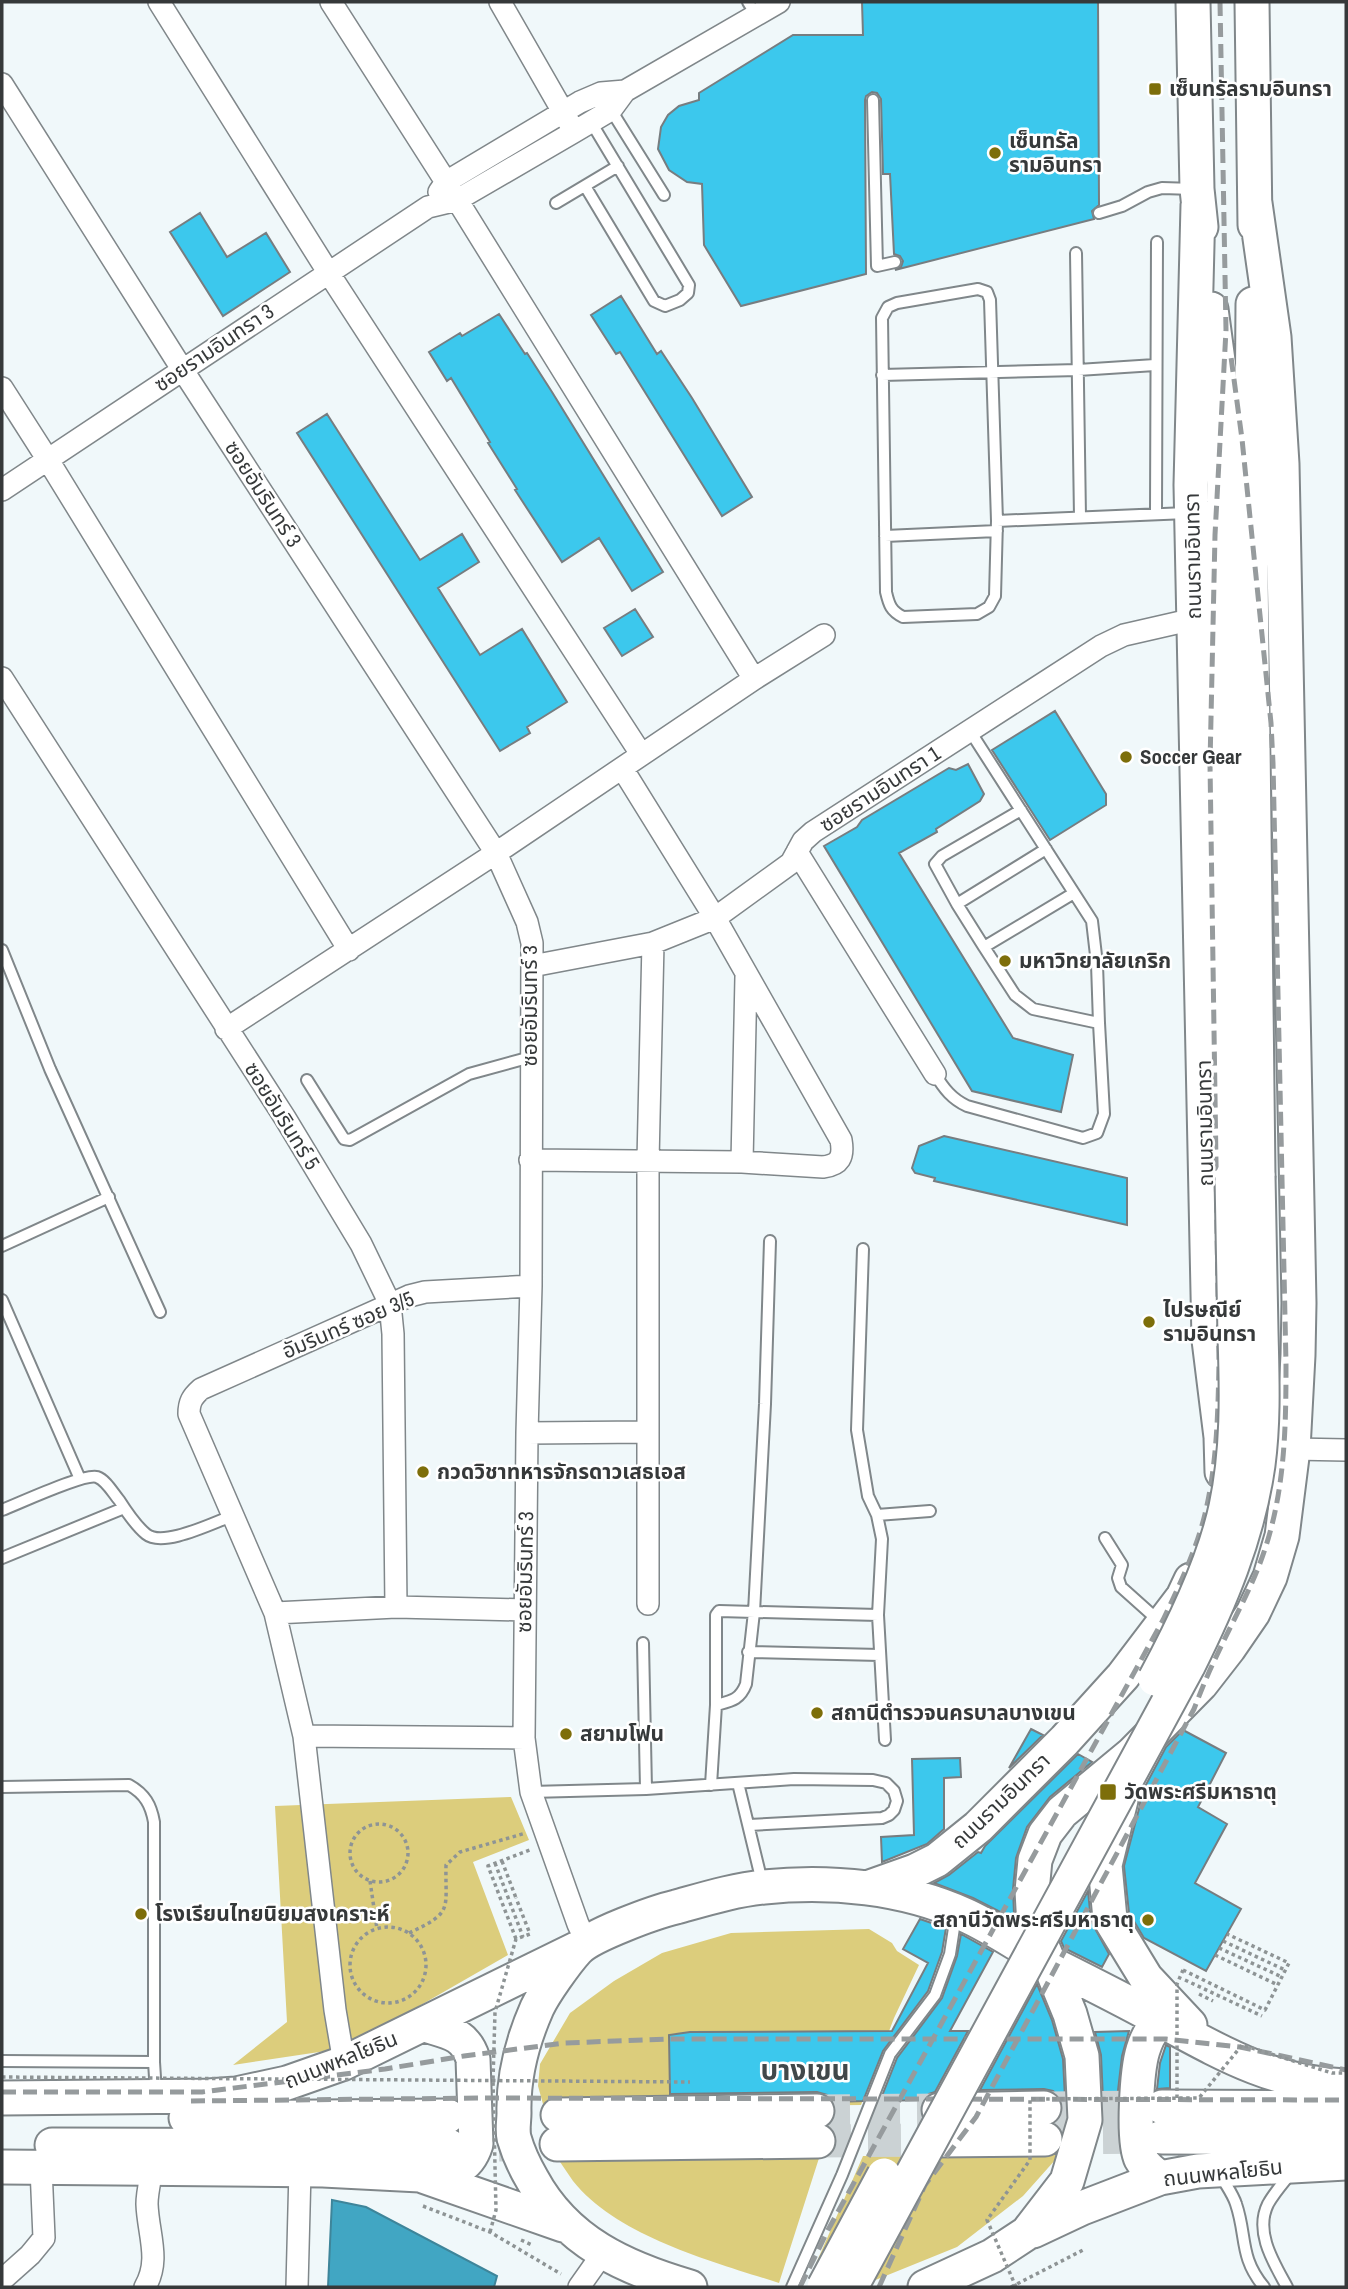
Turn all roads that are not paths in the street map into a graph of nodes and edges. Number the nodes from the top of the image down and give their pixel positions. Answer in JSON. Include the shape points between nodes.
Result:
{"nodes":[{"id":1,"x":159,"y":2,"type":"edge"},
{"id":2,"x":331,"y":2,"type":"edge"},
{"id":3,"x":500,"y":2,"type":"edge"},
{"id":4,"x":779,"y":2,"type":"edge"},
{"id":5,"x":1193,"y":2,"type":"edge"},
{"id":6,"x":1252,"y":2,"type":"edge"},
{"id":7,"x":752,"y":8,"type":"edge"},
{"id":8,"x":2,"y":84,"type":"edge"},
{"id":9,"x":625,"y":91,"type":"junction"},
{"id":10,"x":873,"y":100,"type":"dead end"},
{"id":11,"x":611,"y":110,"type":"junction"},
{"id":12,"x":563,"y":112,"type":"junction"},
{"id":13,"x":582,"y":127,"type":"junction"},
{"id":14,"x":618,"y":166,"type":"junction"},
{"id":15,"x":585,"y":186,"type":"junction"},
{"id":16,"x":452,"y":190,"type":"junction"},
{"id":17,"x":664,"y":195,"type":"dead end"},
{"id":18,"x":1197,"y":197,"type":"junction"},
{"id":19,"x":556,"y":203,"type":"dead end"},
{"id":20,"x":1255,"y":203,"type":"junction"},
{"id":21,"x":1098,"y":213,"type":"dead end"},
{"id":22,"x":1157,"y":242,"type":"dead end"},
{"id":23,"x":1076,"y":253,"type":"dead end"},
{"id":24,"x":895,"y":262,"type":"dead end"},
{"id":25,"x":328,"y":272,"type":"junction"},
{"id":26,"x":1155,"y":365,"type":"junction"},
{"id":27,"x":182,"y":369,"type":"junction"},
{"id":28,"x":1078,"y":370,"type":"junction"},
{"id":29,"x":993,"y":372,"type":"junction"},
{"id":30,"x":882,"y":375,"type":"junction"},
{"id":31,"x":2,"y":388,"type":"edge"},
{"id":32,"x":48,"y":460,"type":"junction"},
{"id":33,"x":2,"y":489,"type":"edge"},
{"id":34,"x":1192,"y":513,"type":"junction"},
{"id":35,"x":1156,"y":514,"type":"junction"},
{"id":36,"x":1080,"y":517,"type":"junction"},
{"id":37,"x":997,"y":526,"type":"junction"},
{"id":38,"x":885,"y":536,"type":"junction"},
{"id":39,"x":1194,"y":619,"type":"junction"},
{"id":40,"x":824,"y":635,"type":"dead end"},
{"id":41,"x":2,"y":678,"type":"edge"},
{"id":42,"x":754,"y":679,"type":"junction"},
{"id":43,"x":970,"y":731,"type":"junction"},
{"id":44,"x":641,"y":754,"type":"junction"},
{"id":45,"x":622,"y":768,"type":"junction"},
{"id":46,"x":1021,"y":810,"type":"junction"},
{"id":47,"x":1046,"y":849,"type":"junction"},
{"id":48,"x":797,"y":852,"type":"junction"},
{"id":49,"x":496,"y":853,"type":"junction"},
{"id":50,"x":1074,"y":893,"type":"junction"},
{"id":51,"x":957,"y":904,"type":"junction"},
{"id":52,"x":715,"y":918,"type":"junction"},
{"id":53,"x":653,"y":943,"type":"junction"},
{"id":54,"x":984,"y":947,"type":"junction"},
{"id":55,"x":2,"y":950,"type":"edge"},
{"id":56,"x":349,"y":950,"type":"junction"},
{"id":57,"x":532,"y":966,"type":"junction"},
{"id":58,"x":746,"y":975,"type":"junction"},
{"id":59,"x":1098,"y":1023,"type":"junction"},
{"id":60,"x":226,"y":1029,"type":"junction"},
{"id":61,"x":531,"y":1057,"type":"junction"},
{"id":62,"x":935,"y":1074,"type":"joint"},
{"id":63,"x":307,"y":1080,"type":"dead end"},
{"id":64,"x":530,"y":1160,"type":"junction"},
{"id":65,"x":648,"y":1161,"type":"junction"},
{"id":66,"x":742,"y":1162,"type":"junction"},
{"id":67,"x":1245,"y":1177,"type":"junction"},
{"id":68,"x":109,"y":1197,"type":"junction"},
{"id":69,"x":770,"y":1241,"type":"dead end"},
{"id":70,"x":2,"y":1246,"type":"edge"},
{"id":71,"x":863,"y":1249,"type":"dead end"},
{"id":72,"x":531,"y":1286,"type":"junction"},
{"id":73,"x":2,"y":1300,"type":"edge"},
{"id":74,"x":390,"y":1304,"type":"junction"},
{"id":75,"x":160,"y":1312,"type":"dead end"},
{"id":76,"x":527,"y":1433,"type":"junction"},
{"id":77,"x":648,"y":1433,"type":"junction"},
{"id":78,"x":1293,"y":1449,"type":"junction"},
{"id":79,"x":1346,"y":1450,"type":"edge"},
{"id":80,"x":80,"y":1479,"type":"junction"},
{"id":81,"x":124,"y":1508,"type":"junction"},
{"id":82,"x":2,"y":1510,"type":"edge"},
{"id":83,"x":930,"y":1511,"type":"dead end"},
{"id":84,"x":877,"y":1515,"type":"junction"},
{"id":85,"x":232,"y":1516,"type":"junction"},
{"id":86,"x":1105,"y":1538,"type":"dead end"},
{"id":87,"x":2,"y":1558,"type":"edge"},
{"id":88,"x":649,"y":1604,"type":"dead end"},
{"id":89,"x":396,"y":1607,"type":"junction"},
{"id":90,"x":525,"y":1610,"type":"junction"},
{"id":91,"x":754,"y":1612,"type":"junction"},
{"id":92,"x":275,"y":1614,"type":"junction"},
{"id":93,"x":878,"y":1615,"type":"junction"},
{"id":94,"x":1159,"y":1630,"type":"junction"},
{"id":95,"x":643,"y":1643,"type":"dead end"},
{"id":96,"x":748,"y":1652,"type":"junction"},
{"id":97,"x":880,"y":1654,"type":"junction"},
{"id":98,"x":1208,"y":1675,"type":"junction"},
{"id":99,"x":716,"y":1705,"type":"junction"},
{"id":100,"x":304,"y":1736,"type":"junction"},
{"id":101,"x":524,"y":1738,"type":"junction"},
{"id":102,"x":884,"y":1740,"type":"dead end"},
{"id":103,"x":1132,"y":1754,"type":"junction"},
{"id":104,"x":738,"y":1783,"type":"junction"},
{"id":105,"x":711,"y":1785,"type":"junction"},
{"id":106,"x":2,"y":1787,"type":"edge"},
{"id":107,"x":646,"y":1789,"type":"junction"},
{"id":108,"x":531,"y":1792,"type":"junction"},
{"id":109,"x":749,"y":1825,"type":"junction"},
{"id":110,"x":764,"y":1887,"type":"junction"},
{"id":111,"x":867,"y":1888,"type":"junction"},
{"id":112,"x":956,"y":1912,"type":"junction"},
{"id":113,"x":582,"y":1946,"type":"junction"},
{"id":114,"x":1051,"y":1963,"type":"junction"},
{"id":115,"x":1168,"y":2024,"type":"junction"},
{"id":116,"x":425,"y":2025,"type":"junction"},
{"id":117,"x":1221,"y":2053,"type":"junction"},
{"id":118,"x":2,"y":2061,"type":"edge"},
{"id":119,"x":154,"y":2062,"type":"junction"},
{"id":120,"x":344,"y":2063,"type":"junction"},
{"id":121,"x":1346,"y":2087,"type":"edge"},
{"id":122,"x":2,"y":2098,"type":"edge"},
{"id":123,"x":156,"y":2098,"type":"junction"},
{"id":124,"x":1346,"y":2108,"type":"edge"},
{"id":125,"x":2,"y":2119,"type":"edge"},
{"id":126,"x":1044,"y":2123,"type":"tunnel mouth"},
{"id":127,"x":937,"y":2125,"type":"tunnel mouth"},
{"id":128,"x":818,"y":2126,"type":"tunnel mouth"},
{"id":129,"x":557,"y":2129,"type":"tunnel mouth"},
{"id":130,"x":1346,"y":2138,"type":"edge"},
{"id":131,"x":2,"y":2145,"type":"edge"},
{"id":132,"x":1346,"y":2163,"type":"edge"},
{"id":133,"x":1297,"y":2165,"type":"junction"},
{"id":134,"x":2,"y":2167,"type":"edge"},
{"id":135,"x":41,"y":2168,"type":"junction"},
{"id":136,"x":1218,"y":2169,"type":"junction"},
{"id":137,"x":152,"y":2170,"type":"junction"},
{"id":138,"x":300,"y":2170,"type":"junction"},
{"id":139,"x":1160,"y":2178,"type":"junction"},
{"id":140,"x":417,"y":2189,"type":"junction"},
{"id":141,"x":565,"y":2225,"type":"junction"},
{"id":142,"x":1027,"y":2233,"type":"junction"},
{"id":143,"x":603,"y":2253,"type":"junction"},
{"id":144,"x":2,"y":2280,"type":"edge"},
{"id":145,"x":145,"y":2287,"type":"edge"},
{"id":146,"x":297,"y":2287,"type":"edge"},
{"id":147,"x":579,"y":2287,"type":"edge"},
{"id":148,"x":691,"y":2287,"type":"edge"},
{"id":149,"x":792,"y":2287,"type":"edge"},
{"id":150,"x":824,"y":2287,"type":"edge"},
{"id":151,"x":851,"y":2287,"type":"edge"},
{"id":152,"x":925,"y":2287,"type":"edge"},
{"id":153,"x":1264,"y":2287,"type":"edge"},
{"id":154,"x":1287,"y":2287,"type":"edge"}],
"edges":[{"from":1,"to":25,"type":"street"},
{"from":2,"to":16,"type":"street"},
{"from":3,"to":12,"type":"street"},
{"from":4,"to":7,"type":"street","name":"ซอยรามอินทรา 3"},
{"from":5,"to":18,"type":"main road","name":"ถนนรามอินทรา"},
{"from":6,"to":20,"type":"main road","name":"ถนนรามอินทรา"},
{"from":7,"to":9,"type":"street","name":"ซอยรามอินทรา 3"},
{"from":8,"to":27,"type":"street","name":"ซอยอัมรินทร์ 3"},
{"from":9,"to":11,"type":"street","name":"ซอยรามอินทรา 3"},
{"from":9,"to":12,"type":"street","name":"ซอยรามอินทรา 3","via":[[601,93]]},
{"from":10,"to":24,"type":"lane","via":[[877,266]]},
{"from":11,"to":13,"type":"street","name":"ซอยรามอินทรา 3"},
{"from":11,"to":17,"type":"lane"},
{"from":12,"to":13,"type":"street"},
{"from":12,"to":16,"type":"street","name":"ซอยรามอินทรา 3"},
{"from":13,"to":14,"type":"lane"},
{"from":13,"to":16,"type":"street","name":"ซอยรามอินทรา 3"},
{"from":14,"to":15,"type":"lane"},
{"from":14,"to":15,"type":"lane","via":[[689,285],[680,300],[665,306],[654,300]]},
{"from":15,"to":19,"type":"lane"},
{"from":16,"to":25,"type":"street","name":"ซอยรามอินทรา 3"},
{"from":16,"to":42,"type":"street"},
{"from":18,"to":21,"type":"lane","via":[[1162,188]]},
{"from":18,"to":34,"type":"main road","name":"ถนนรามอินทรา"},
{"from":18,"to":67,"type":"main road","name":"ถนนรามอินทรา","via":[[1219,368],[1224,470]]},
{"from":20,"to":67,"type":"main road","name":"ถนนรามอินทรา"},
{"from":20,"to":78,"type":"main road","name":"ถนนรามอินทรา","via":[[1274,337],[1282,464],[1299,1303]]},
{"from":22,"to":26,"type":"lane"},
{"from":23,"to":28,"type":"lane"},
{"from":25,"to":27,"type":"street","name":"ซอยรามอินทรา 3"},
{"from":25,"to":44,"type":"street"},
{"from":26,"to":28,"type":"lane"},
{"from":26,"to":35,"type":"lane"},
{"from":27,"to":32,"type":"street","name":"ซอยรามอินทรา 3"},
{"from":27,"to":49,"type":"street","name":"ซอยอัมรินทร์ 3"},
{"from":28,"to":29,"type":"lane"},
{"from":28,"to":36,"type":"lane"},
{"from":29,"to":30,"type":"lane"},
{"from":29,"to":30,"type":"lane","via":[[990,300],[987,292],[978,289],[888,307],[882,318]]},
{"from":29,"to":37,"type":"lane"},
{"from":30,"to":38,"type":"lane"},
{"from":31,"to":32,"type":"street"},
{"from":32,"to":33,"type":"street","name":"ซอยรามอินทรา 3"},
{"from":32,"to":56,"type":"street"},
{"from":34,"to":35,"type":"lane"},
{"from":34,"to":39,"type":"main road","name":"ถนนรามอินทรา"},
{"from":35,"to":36,"type":"lane"},
{"from":36,"to":37,"type":"lane"},
{"from":37,"to":38,"type":"lane"},
{"from":37,"to":38,"type":"lane","via":[[995,596],[989,607],[977,614],[904,617],[895,613],[886,592]]},
{"from":39,"to":43,"type":"street","name":"ซอยรามอินทรา 1","via":[[1124,635],[1101,646]]},
{"from":39,"to":94,"type":"main road","name":"ถนนรามอินทรา","via":[[1209,1340],[1222,1467],[1218,1506],[1202,1558],[1183,1597]]},
{"from":40,"to":42,"type":"street"},
{"from":41,"to":60,"type":"street","name":"ซอยอัมรินทร์ 5"},
{"from":42,"to":44,"type":"street"},
{"from":43,"to":46,"type":"lane"},
{"from":43,"to":48,"type":"street","name":"ซอยรามอินทรา 1","via":[[813,832]]},
{"from":44,"to":45,"type":"street"},
{"from":45,"to":49,"type":"street"},
{"from":45,"to":52,"type":"street"},
{"from":46,"to":47,"type":"lane"},
{"from":46,"to":51,"type":"lane","via":[[935,864]]},
{"from":47,"to":50,"type":"lane"},
{"from":47,"to":51,"type":"lane"},
{"from":48,"to":52,"type":"street","name":"ซอยรามอินทรา 1","via":[[791,863]]},
{"from":48,"to":62,"type":"street"},
{"from":49,"to":56,"type":"street"},
{"from":49,"to":57,"type":"street","name":"ซอยอัมรินทร์ 3","via":[[527,922]]},
{"from":50,"to":54,"type":"lane"},
{"from":50,"to":59,"type":"lane","via":[[1092,921]]},
{"from":51,"to":54,"type":"lane"},
{"from":52,"to":53,"type":"street","name":"ซอยรามอินทรา 1"},
{"from":52,"to":58,"type":"street"},
{"from":53,"to":57,"type":"street","name":"ซอยรามอินทรา 1"},
{"from":53,"to":65,"type":"street"},
{"from":54,"to":59,"type":"lane","via":[[1015,995],[1033,1009]]},
{"from":55,"to":68,"type":"lane"},
{"from":56,"to":60,"type":"street"},
{"from":57,"to":61,"type":"street","name":"ซอยอัมรินทร์ 3"},
{"from":58,"to":66,"type":"street"},
{"from":58,"to":66,"type":"street","via":[[841,1140],[843,1152],[840,1160],[823,1167]]},
{"from":59,"to":62,"type":"lane","via":[[1104,1114],[1097,1133],[1083,1138],[967,1106],[943,1088]]},
{"from":60,"to":74,"type":"street","name":"ซอยอัมรินทร์ 5","via":[[361,1244]]},
{"from":61,"to":63,"type":"lane","via":[[470,1074],[350,1140],[344,1139]]},
{"from":61,"to":64,"type":"street","name":"ซอยอัมรินทร์ 3"},
{"from":64,"to":65,"type":"street"},
{"from":64,"to":72,"type":"street","name":"ซอยอัมรินทร์ 3"},
{"from":65,"to":66,"type":"street"},
{"from":65,"to":77,"type":"street"},
{"from":67,"to":150,"type":"main road","name":"ถนนรามอินทรา","bridge":true,"via":[[1233,1464],[1226,1509],[1207,1566],[1165,1660]]},
{"from":67,"to":151,"type":"main road","name":"ถนนรามอินทรา","bridge":true,"via":[[1263,1414],[1256,1477],[1231,1572],[1188,1666]]},
{"from":68,"to":70,"type":"lane"},
{"from":68,"to":75,"type":"lane"},
{"from":69,"to":91,"type":"lane"},
{"from":71,"to":84,"type":"lane","via":[[858,1430],[868,1496]]},
{"from":72,"to":74,"type":"street","name":"อัมรินทร์ ซอย 3/5","via":[[425,1292]]},
{"from":72,"to":76,"type":"street","name":"ซอยอัมรินทร์ 3"},
{"from":73,"to":80,"type":"lane"},
{"from":74,"to":85,"type":"street","name":"อัมรินทร์ ซอย 3/5","via":[[201,1389],[191,1400],[189,1414]]},
{"from":74,"to":89,"type":"street","name":"ซอยอัมรินทร์ 5"},
{"from":76,"to":77,"type":"street"},
{"from":76,"to":90,"type":"street","name":"ซอยอัมรินทร์ 3"},
{"from":77,"to":88,"type":"street"},
{"from":78,"to":79,"type":"street"},
{"from":78,"to":98,"type":"main road","name":"ถนนรามอินทรา","via":[[1282,1536],[1270,1577],[1253,1613]]},
{"from":80,"to":81,"type":"lane","via":[[100,1478]]},
{"from":80,"to":82,"type":"lane"},
{"from":81,"to":85,"type":"lane","via":[[147,1535],[158,1539]]},
{"from":81,"to":87,"type":"lane"},
{"from":83,"to":84,"type":"lane"},
{"from":84,"to":93,"type":"lane","via":[[882,1539]]},
{"from":85,"to":92,"type":"street"},
{"from":86,"to":94,"type":"lane","via":[[1122,1565],[1121,1587]]},
{"from":89,"to":90,"type":"street"},
{"from":89,"to":92,"type":"street"},
{"from":90,"to":101,"type":"street","name":"ซอยอัมรินทร์ 3"},
{"from":91,"to":93,"type":"lane"},
{"from":91,"to":96,"type":"lane"},
{"from":91,"to":99,"type":"lane","via":[[717,1612]]},
{"from":92,"to":100,"type":"street"},
{"from":93,"to":97,"type":"lane"},
{"from":94,"to":98,"type":"main road","via":[[1156,1647],[1161,1661],[1174,1673],[1185,1680]]},
{"from":94,"to":111,"type":"main road","name":"ถนนรามอินทรา","via":[[1065,1740],[978,1827],[937,1860]]},
{"from":95,"to":107,"type":"lane"},
{"from":96,"to":97,"type":"lane"},
{"from":96,"to":99,"type":"lane","via":[[742,1694]]},
{"from":97,"to":102,"type":"lane"},
{"from":98,"to":103,"type":"main road","name":"ถนนรามอินทรา"},
{"from":99,"to":105,"type":"lane"},
{"from":100,"to":101,"type":"street"},
{"from":100,"to":120,"type":"street"},
{"from":101,"to":108,"type":"street","name":"ซอยอัมรินทร์ 3"},
{"from":103,"to":114,"type":"main road","name":"ถนนรามอินทรา","via":[[1062,1812],[1045,1833],[1035,1860],[1032,1891],[1034,1926]]},
{"from":103,"to":117,"type":"main road","via":[[1105,1865],[1110,1919],[1146,1978],[1172,2009]]},
{"from":104,"to":105,"type":"lane"},
{"from":104,"to":109,"type":"lane"},
{"from":104,"to":109,"type":"lane","via":[[873,1780],[886,1783],[897,1801],[894,1810],[882,1818]]},
{"from":105,"to":107,"type":"lane"},
{"from":106,"to":119,"type":"lane","via":[[129,1785],[150,1805],[154,1822]]},
{"from":107,"to":108,"type":"lane"},
{"from":108,"to":113,"type":"street","name":"ซอยอัมรินทร์ 3"},
{"from":109,"to":110,"type":"lane"},
{"from":110,"to":111,"type":"main road","name":"ถนนพหลโยธิน"},
{"from":110,"to":113,"type":"main road","name":"ถนนพหลโยธิน","via":[[668,1909]]},
{"from":111,"to":112,"type":"main road"},
{"from":112,"to":114,"type":"main road"},
{"from":112,"to":149,"type":"lane","via":[[950,1954],[935,1995],[890,2054]]},
{"from":113,"to":116,"type":"main road","name":"ถนนพหลโยธิน"},
{"from":113,"to":141,"type":"main road","via":[[540,2002],[528,2027],[513,2093],[514,2137],[528,2173]]},
{"from":114,"to":115,"type":"main road"},
{"from":114,"to":142,"type":"main road","name":"ถนนรามอินทรา","via":[[1082,2056],[1085,2120],[1067,2181]]},
{"from":115,"to":117,"type":"main road"},
{"from":115,"to":139,"type":"main road","via":[[1156,2026],[1148,2035],[1139,2066],[1136,2142],[1141,2159]]},
{"from":116,"to":120,"type":"main road","name":"ถนนพหลโยธิน"},
{"from":116,"to":140,"type":"main road","via":[[459,2036],[469,2047],[476,2144],[463,2166]]},
{"from":117,"to":121,"type":"main road","via":[[1289,2079]]},
{"from":118,"to":119,"type":"lane"},
{"from":119,"to":123,"type":"lane"},
{"from":120,"to":123,"type":"main road","name":"ถนนพหลโยธิน","via":[[263,2089]]},
{"from":122,"to":123,"type":"main road","name":"ถนนพหลโยธิน"},
{"from":124,"to":130,"type":"main road","name":"ถนนพหลโยธิน","via":[[1167,2114]]},
{"from":125,"to":131,"type":"main road","name":"ถนนพหลโยธิน","via":[[449,2131]]},
{"from":126,"to":127,"type":"main road"},
{"from":128,"to":129,"type":"main road"},
{"from":132,"to":133,"type":"main road","name":"ถนนพหลโยธิน"},
{"from":133,"to":136,"type":"main road","name":"ถนนพหลโยธิน"},
{"from":133,"to":154,"type":"lane","via":[[1264,2214],[1268,2252]]},
{"from":134,"to":135,"type":"main road"},
{"from":135,"to":137,"type":"main road"},
{"from":135,"to":144,"type":"street","via":[[44,2238]]},
{"from":136,"to":139,"type":"main road","name":"ถนนพหลโยธิน"},
{"from":136,"to":153,"type":"lane","via":[[1236,2204],[1245,2253]]},
{"from":137,"to":138,"type":"main road"},
{"from":137,"to":145,"type":"street","via":[[147,2202],[155,2251]]},
{"from":138,"to":140,"type":"main road"},
{"from":138,"to":146,"type":"street"},
{"from":139,"to":142,"type":"main road","name":"ถนนพหลโยธิน"},
{"from":140,"to":141,"type":"main road"},
{"from":141,"to":143,"type":"main road"},
{"from":142,"to":152,"type":"main road","via":[[992,2256]]},
{"from":143,"to":147,"type":"street"},
{"from":143,"to":148,"type":"main road","via":[[654,2277]]}]}
